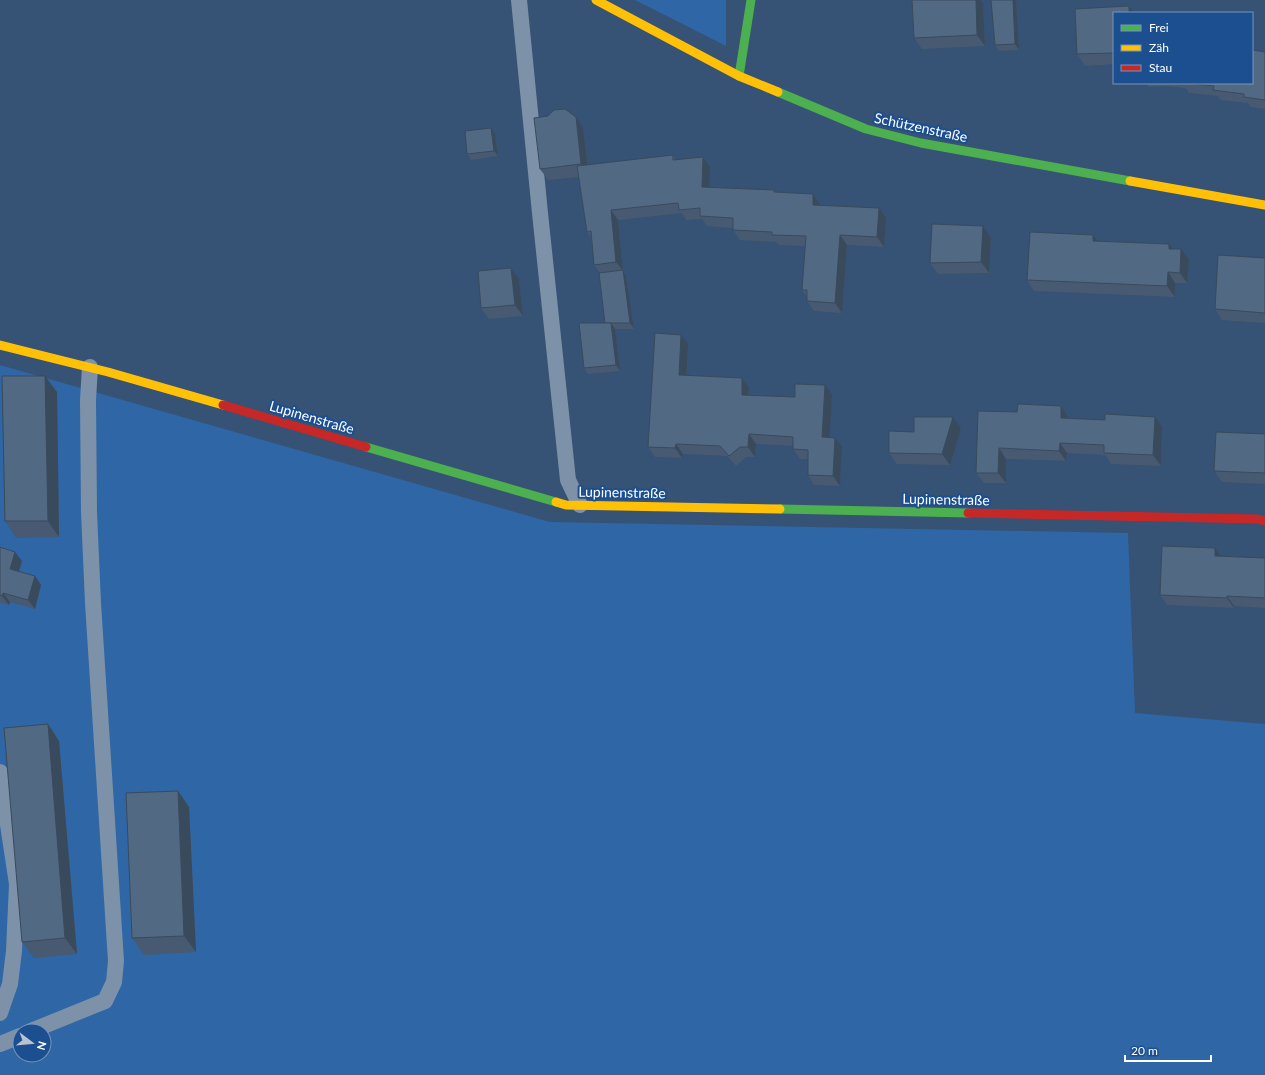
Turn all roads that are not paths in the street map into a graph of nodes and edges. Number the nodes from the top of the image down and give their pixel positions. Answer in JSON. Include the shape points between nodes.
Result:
{"nodes":[{"id":1,"x":520,"y":0,"type":"edge"},
{"id":2,"x":596,"y":0,"type":"edge"},
{"id":3,"x":751,"y":0,"type":"edge"},
{"id":4,"x":739,"y":76,"type":"junction"},
{"id":5,"x":1265,"y":205,"type":"edge"},
{"id":6,"x":0,"y":345,"type":"edge"},
{"id":7,"x":90,"y":367,"type":"junction"},
{"id":8,"x":580,"y":505,"type":"junction"},
{"id":9,"x":1265,"y":521,"type":"edge"},
{"id":10,"x":0,"y":772,"type":"edge"},
{"id":11,"x":0,"y":1013,"type":"edge"},
{"id":12,"x":51,"y":1023,"type":"edge"},
{"id":13,"x":12,"y":1039,"type":"edge"},
{"id":14,"x":0,"y":1044,"type":"edge"}],
"edges":[{"from":1,"to":8,"type":"lane","via":[[568,480]]},
{"from":2,"to":4,"type":"street","name":"Schützenstraße"},
{"from":3,"to":4,"type":"street"},
{"from":4,"to":5,"type":"street","name":"Schützenstraße","via":[[866,129],[921,143]]},
{"from":6,"to":7,"type":"street","name":"Lupinenstraße"},
{"from":7,"to":8,"type":"street","name":"Lupinenstraße","via":[[566,505]]},
{"from":7,"to":12,"type":"lane","via":[[88,400],[94,611],[116,961],[114,982],[105,1001]]},
{"from":8,"to":9,"type":"street","name":"Lupinenstraße"},
{"from":10,"to":11,"type":"lane","via":[[16,884],[14,951],[10,984]]},
{"from":13,"to":14,"type":"lane"}]}
